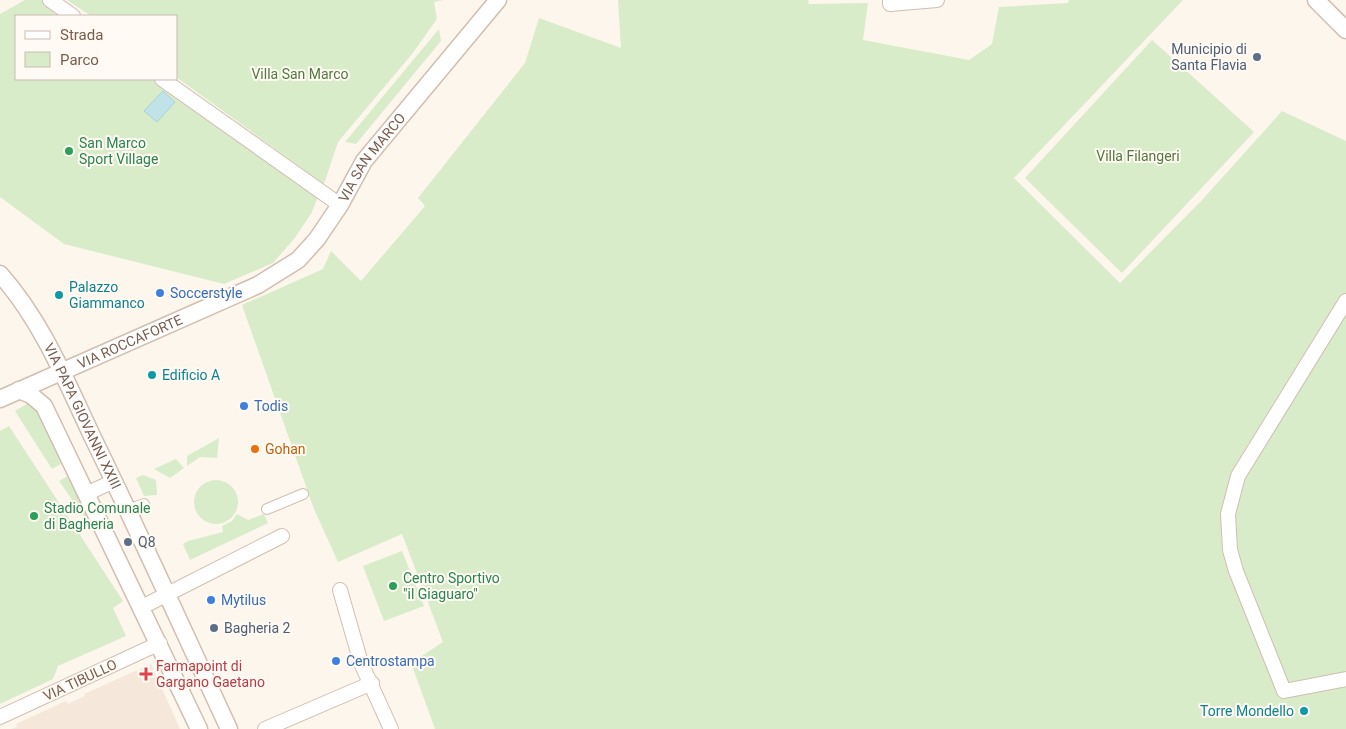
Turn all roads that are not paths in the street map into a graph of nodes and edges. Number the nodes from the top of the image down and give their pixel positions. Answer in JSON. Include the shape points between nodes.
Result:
{"nodes":[{"id":1,"x":50,"y":0,"type":"edge"},
{"id":2,"x":498,"y":0,"type":"edge"},
{"id":3,"x":890,"y":0,"type":"edge"},
{"id":4,"x":937,"y":0,"type":"edge"},
{"id":5,"x":1316,"y":0,"type":"edge"},
{"id":6,"x":72,"y":15,"type":"edge"},
{"id":7,"x":1346,"y":30,"type":"edge"},
{"id":8,"x":163,"y":80,"type":"edge"},
{"id":9,"x":340,"y":204,"type":"junction"},
{"id":10,"x":0,"y":274,"type":"edge"},
{"id":11,"x":234,"y":295,"type":"joint"},
{"id":12,"x":1346,"y":301,"type":"edge"},
{"id":13,"x":55,"y":374,"type":"junction"},
{"id":14,"x":19,"y":390,"type":"junction"},
{"id":15,"x":0,"y":399,"type":"edge"},
{"id":16,"x":48,"y":415,"type":"junction"},
{"id":17,"x":114,"y":481,"type":"junction"},
{"id":18,"x":86,"y":494,"type":"junction"},
{"id":19,"x":303,"y":494,"type":"dead end"},
{"id":20,"x":144,"y":504,"type":"dead end"},
{"id":21,"x":267,"y":509,"type":"dead end"},
{"id":22,"x":128,"y":510,"type":"junction"},
{"id":23,"x":282,"y":536,"type":"dead end"},
{"id":24,"x":340,"y":590,"type":"dead end"},
{"id":25,"x":166,"y":595,"type":"junction"},
{"id":26,"x":142,"y":607,"type":"junction"},
{"id":27,"x":160,"y":643,"type":"junction"},
{"id":28,"x":1346,"y":679,"type":"edge"},
{"id":29,"x":372,"y":683,"type":"junction"},
{"id":30,"x":0,"y":717,"type":"edge"},
{"id":31,"x":200,"y":727,"type":"edge"},
{"id":32,"x":229,"y":729,"type":"edge"},
{"id":33,"x":265,"y":729,"type":"edge"},
{"id":34,"x":391,"y":729,"type":"edge"}],
"edges":[{"from":1,"to":6,"type":"street"},
{"from":2,"to":9,"type":"street","name":"VIA SAN MARCO","via":[[364,161]]},
{"from":3,"to":4,"type":"street","via":[[890,4]]},
{"from":5,"to":7,"type":"street"},
{"from":8,"to":9,"type":"street"},
{"from":9,"to":11,"type":"street","name":"VIA SAN MARCO","via":[[317,239],[298,260],[258,285]]},
{"from":10,"to":13,"type":"street","name":"VIA PAPA GIOVANNI XXIII","via":[[42,334]]},
{"from":11,"to":13,"type":"street","name":"VIA ROCCAFORTE"},
{"from":12,"to":28,"type":"street","via":[[1238,476],[1228,514],[1230,550],[1236,571],[1284,691]]},
{"from":13,"to":14,"type":"street","name":"VIA ROCCAFORTE"},
{"from":13,"to":16,"type":"street","via":[[47,386]]},
{"from":13,"to":17,"type":"street","name":"VIA PAPA GIOVANNI XXIII"},
{"from":14,"to":15,"type":"street","name":"VIA ROCCAFORTE"},
{"from":14,"to":16,"type":"street","via":[[37,399]]},
{"from":16,"to":18,"type":"street"},
{"from":17,"to":18,"type":"street"},
{"from":17,"to":22,"type":"street","name":"VIA PAPA GIOVANNI XXIII"},
{"from":18,"to":26,"type":"street"},
{"from":19,"to":21,"type":"street"},
{"from":20,"to":22,"type":"street"},
{"from":22,"to":25,"type":"street","name":"VIA PAPA GIOVANNI XXIII"},
{"from":23,"to":25,"type":"street"},
{"from":24,"to":29,"type":"street","via":[[361,663]]},
{"from":25,"to":26,"type":"street"},
{"from":25,"to":32,"type":"street","name":"VIA PAPA GIOVANNI XXIII"},
{"from":26,"to":27,"type":"street"},
{"from":27,"to":30,"type":"street","name":"VIA TIBULLO"},
{"from":27,"to":31,"type":"street"},
{"from":29,"to":33,"type":"street"},
{"from":29,"to":34,"type":"street"}]}
